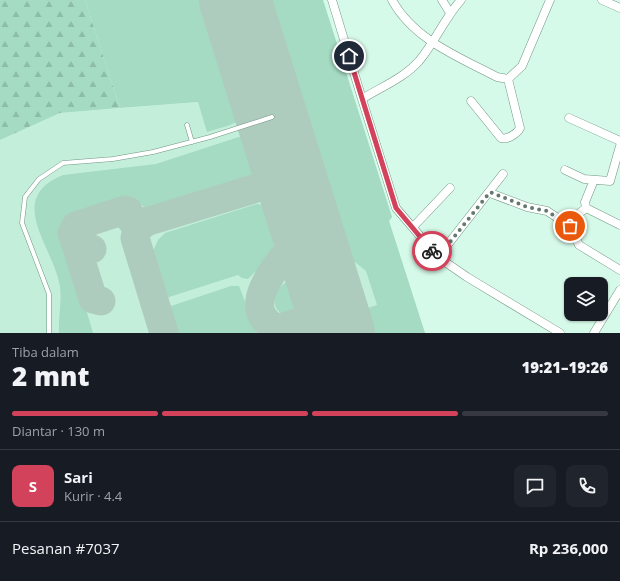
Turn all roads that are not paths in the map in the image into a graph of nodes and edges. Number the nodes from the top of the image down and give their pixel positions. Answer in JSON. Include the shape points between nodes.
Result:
{"nodes":[{"id":1,"x":332,"y":0,"type":"edge"},
{"id":2,"x":392,"y":0,"type":"edge"},
{"id":3,"x":442,"y":0,"type":"edge"},
{"id":4,"x":461,"y":0,"type":"edge"},
{"id":5,"x":550,"y":0,"type":"edge"},
{"id":6,"x":602,"y":0,"type":"edge"},
{"id":7,"x":616,"y":4,"type":"edge"},
{"id":8,"x":450,"y":13,"type":"junction"},
{"id":9,"x":433,"y":43,"type":"junction"},
{"id":10,"x":508,"y":79,"type":"junction"},
{"id":11,"x":362,"y":98,"type":"junction"},
{"id":12,"x":471,"y":101,"type":"dead end"},
{"id":13,"x":272,"y":117,"type":"dead end"},
{"id":14,"x":569,"y":118,"type":"dead end"},
{"id":15,"x":187,"y":125,"type":"dead end"},
{"id":16,"x":620,"y":141,"type":"edge"},
{"id":17,"x":192,"y":142,"type":"junction"},
{"id":18,"x":620,"y":146,"type":"edge"},
{"id":19,"x":564,"y":170,"type":"dead end"},
{"id":20,"x":504,"y":174,"type":"dead end"},
{"id":21,"x":594,"y":180,"type":"junction"},
{"id":22,"x":620,"y":180,"type":"edge"},
{"id":23,"x":610,"y":181,"type":"junction"},
{"id":24,"x":450,"y":188,"type":"dead end"},
{"id":25,"x":490,"y":192,"type":"junction"},
{"id":26,"x":586,"y":208,"type":"junction"},
{"id":27,"x":567,"y":223,"type":"junction"},
{"id":28,"x":620,"y":225,"type":"edge"},
{"id":29,"x":413,"y":227,"type":"junction"},
{"id":30,"x":438,"y":257,"type":"junction"},
{"id":31,"x":620,"y":270,"type":"edge"},
{"id":32,"x":620,"y":290,"type":"edge"},
{"id":33,"x":49,"y":333,"type":"edge"},
{"id":34,"x":560,"y":333,"type":"edge"},
{"id":35,"x":594,"y":333,"type":"edge"}],
"edges":[{"from":1,"to":11,"type":"street"},
{"from":2,"to":9,"type":"street","via":[[407,20]]},
{"from":3,"to":8,"type":"street"},
{"from":4,"to":8,"type":"street"},
{"from":5,"to":10,"type":"street","via":[[522,66]]},
{"from":6,"to":7,"type":"street"},
{"from":8,"to":9,"type":"street"},
{"from":9,"to":10,"type":"street","via":[[497,77]]},
{"from":9,"to":11,"type":"street","via":[[412,68]]},
{"from":10,"to":12,"type":"street","via":[[520,128],[518,132],[503,139]]},
{"from":11,"to":29,"type":"street","via":[[396,208],[401,217]]},
{"from":13,"to":17,"type":"lane"},
{"from":14,"to":16,"type":"street"},
{"from":15,"to":17,"type":"lane"},
{"from":17,"to":33,"type":"lane","via":[[113,159],[63,163],[39,179],[32,187],[26,197],[22,223],[49,294]]},
{"from":18,"to":23,"type":"street"},
{"from":19,"to":21,"type":"street","via":[[584,179]]},
{"from":20,"to":25,"type":"street"},
{"from":21,"to":23,"type":"street"},
{"from":21,"to":26,"type":"street"},
{"from":22,"to":23,"type":"street"},
{"from":24,"to":29,"type":"street"},
{"from":25,"to":27,"type":"street","via":[[527,207],[547,211]]},
{"from":25,"to":30,"type":"street"},
{"from":26,"to":27,"type":"street"},
{"from":26,"to":28,"type":"street"},
{"from":27,"to":31,"type":"street","via":[[580,245]]},
{"from":29,"to":30,"type":"street"},
{"from":30,"to":34,"type":"street"},
{"from":32,"to":35,"type":"street"}]}
